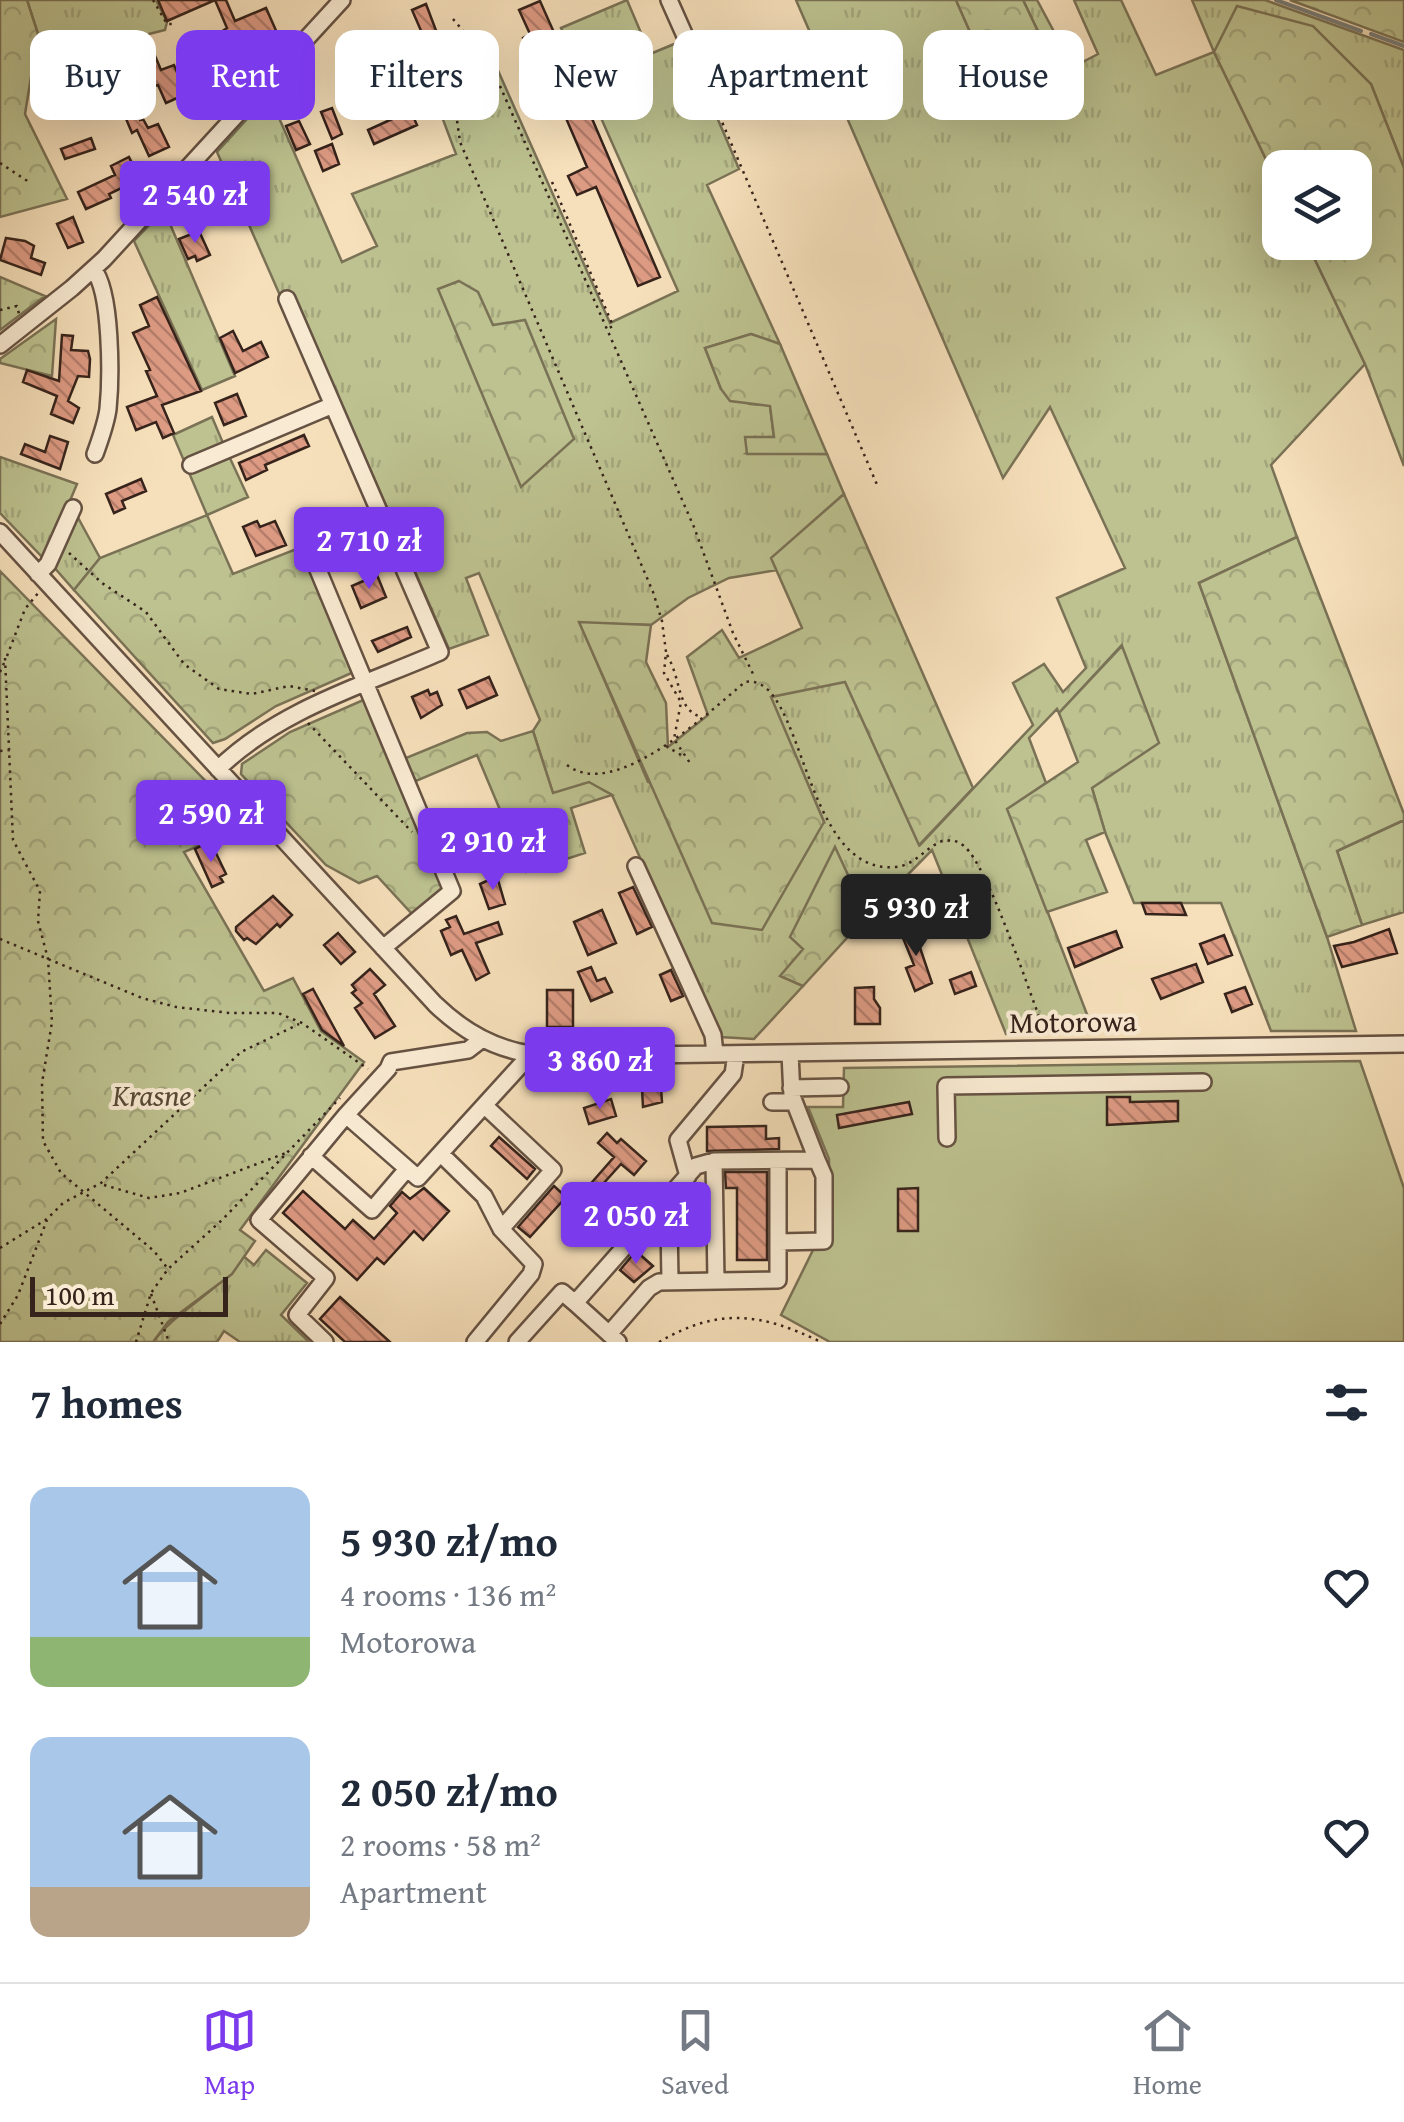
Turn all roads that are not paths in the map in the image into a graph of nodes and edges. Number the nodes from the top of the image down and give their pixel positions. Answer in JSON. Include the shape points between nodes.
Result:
{"nodes":[{"id":1,"x":342,"y":0,"type":"edge"},
{"id":2,"x":669,"y":0,"type":"edge"},
{"id":3,"x":682,"y":30,"type":"edge"},
{"id":4,"x":93,"y":269,"type":"junction"},
{"id":5,"x":287,"y":299,"type":"dead end"},
{"id":6,"x":0,"y":345,"type":"edge"},
{"id":7,"x":333,"y":405,"type":"junction"},
{"id":8,"x":95,"y":454,"type":"dead end"},
{"id":9,"x":191,"y":464,"type":"dead end"},
{"id":10,"x":73,"y":508,"type":"dead end"},
{"id":11,"x":0,"y":532,"type":"edge"},
{"id":12,"x":306,"y":541,"type":"dead end"},
{"id":13,"x":42,"y":579,"type":"junction"},
{"id":14,"x":368,"y":684,"type":"junction"},
{"id":15,"x":218,"y":769,"type":"junction"},
{"id":16,"x":636,"y":866,"type":"dead end"},
{"id":17,"x":383,"y":948,"type":"junction"},
{"id":18,"x":481,"y":1040,"type":"junction"},
{"id":19,"x":1404,"y":1044,"type":"edge"},
{"id":20,"x":1142,"y":1048,"type":"junction"},
{"id":21,"x":790,"y":1053,"type":"junction"},
{"id":22,"x":716,"y":1054,"type":"junction"},
{"id":23,"x":740,"y":1054,"type":"junction"},
{"id":24,"x":530,"y":1055,"type":"junction"},
{"id":25,"x":1143,"y":1082,"type":"junction"},
{"id":26,"x":1203,"y":1082,"type":"dead end"},
{"id":27,"x":840,"y":1087,"type":"dead end"},
{"id":28,"x":792,"y":1095,"type":"junction"},
{"id":29,"x":772,"y":1102,"type":"dead end"},
{"id":30,"x":485,"y":1106,"type":"junction"},
{"id":31,"x":346,"y":1115,"type":"junction"},
{"id":32,"x":947,"y":1138,"type":"dead end"},
{"id":33,"x":441,"y":1154,"type":"junction"},
{"id":34,"x":312,"y":1156,"type":"junction"},
{"id":35,"x":778,"y":1160,"type":"junction"},
{"id":36,"x":818,"y":1160,"type":"junction"},
{"id":37,"x":714,"y":1161,"type":"junction"},
{"id":38,"x":407,"y":1169,"type":"junction"},
{"id":39,"x":688,"y":1176,"type":"junction"},
{"id":40,"x":663,"y":1205,"type":"junction"},
{"id":41,"x":501,"y":1229,"type":"junction"},
{"id":42,"x":778,"y":1242,"type":"junction"},
{"id":43,"x":670,"y":1281,"type":"junction"},
{"id":44,"x":716,"y":1281,"type":"junction"},
{"id":45,"x":574,"y":1303,"type":"junction"},
{"id":46,"x":614,"y":1338,"type":"edge"},
{"id":47,"x":326,"y":1342,"type":"edge"},
{"id":48,"x":474,"y":1342,"type":"edge"},
{"id":49,"x":517,"y":1342,"type":"edge"}],
"edges":[{"from":1,"to":4,"type":"street"},
{"from":2,"to":3,"type":"street"},
{"from":4,"to":6,"type":"street"},
{"from":4,"to":8,"type":"street","via":[[104,306],[108,392]]},
{"from":5,"to":7,"type":"street"},
{"from":7,"to":9,"type":"street"},
{"from":7,"to":14,"type":"street","via":[[440,652]]},
{"from":10,"to":13,"type":"street"},
{"from":11,"to":13,"type":"street","name":"Motorowa"},
{"from":12,"to":14,"type":"street"},
{"from":13,"to":15,"type":"street","name":"Motorowa"},
{"from":14,"to":15,"type":"street","via":[[268,729]]},
{"from":14,"to":17,"type":"street","via":[[452,890]]},
{"from":15,"to":17,"type":"street","name":"Motorowa"},
{"from":16,"to":22,"type":"street"},
{"from":17,"to":18,"type":"street","name":"Motorowa","via":[[449,1018]]},
{"from":18,"to":24,"type":"street","name":"Motorowa"},
{"from":18,"to":31,"type":"street","via":[[468,1050],[390,1062]]},
{"from":19,"to":20,"type":"street","name":"Motorowa"},
{"from":20,"to":21,"type":"street","name":"Motorowa"},
{"from":20,"to":25,"type":"street"},
{"from":21,"to":23,"type":"street","name":"Motorowa"},
{"from":21,"to":28,"type":"street"},
{"from":22,"to":23,"type":"street","name":"Motorowa"},
{"from":22,"to":24,"type":"street","name":"Motorowa"},
{"from":23,"to":39,"type":"street","via":[[733,1074],[678,1140]]},
{"from":24,"to":30,"type":"street"},
{"from":25,"to":26,"type":"street"},
{"from":25,"to":32,"type":"street","via":[[946,1086]]},
{"from":27,"to":28,"type":"street"},
{"from":28,"to":29,"type":"street"},
{"from":28,"to":36,"type":"street"},
{"from":30,"to":33,"type":"street"},
{"from":30,"to":41,"type":"street","via":[[553,1170]]},
{"from":31,"to":34,"type":"street"},
{"from":31,"to":38,"type":"street"},
{"from":33,"to":38,"type":"street","via":[[418,1178]]},
{"from":33,"to":41,"type":"street","via":[[484,1196]]},
{"from":34,"to":38,"type":"street","via":[[372,1210]]},
{"from":34,"to":47,"type":"street","via":[[258,1220],[326,1278],[297,1315]]},
{"from":35,"to":36,"type":"street"},
{"from":35,"to":37,"type":"street"},
{"from":35,"to":42,"type":"street"},
{"from":36,"to":42,"type":"street","via":[[824,1241]]},
{"from":37,"to":39,"type":"street","via":[[702,1162]]},
{"from":37,"to":44,"type":"street"},
{"from":39,"to":40,"type":"street"},
{"from":40,"to":43,"type":"street"},
{"from":40,"to":45,"type":"street"},
{"from":41,"to":48,"type":"street","via":[[534,1264]]},
{"from":42,"to":44,"type":"street","via":[[778,1280]]},
{"from":43,"to":44,"type":"street"},
{"from":43,"to":46,"type":"street","via":[[649,1288]]},
{"from":45,"to":46,"type":"street"},
{"from":45,"to":49,"type":"street","via":[[562,1292]]}]}
